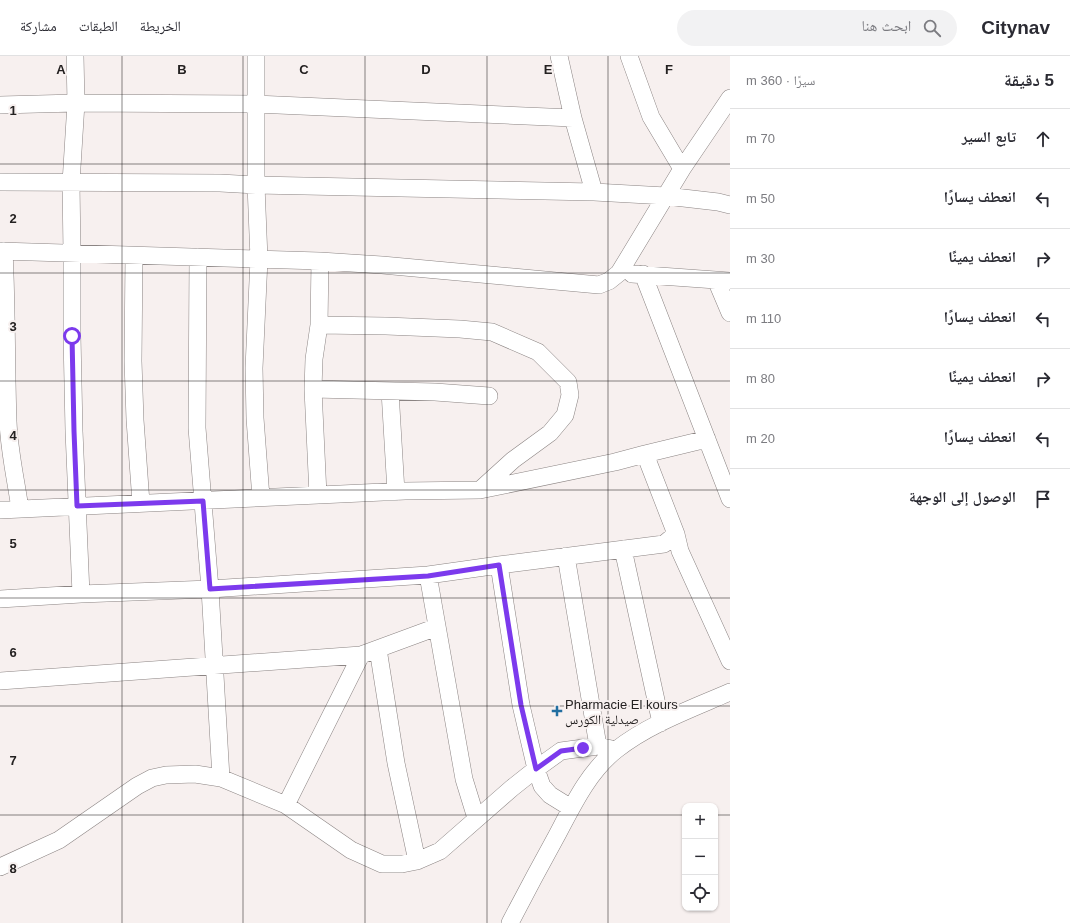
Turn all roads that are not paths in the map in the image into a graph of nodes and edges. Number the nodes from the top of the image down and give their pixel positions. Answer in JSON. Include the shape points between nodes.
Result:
{"nodes":[{"id":1,"x":75,"y":56,"type":"edge"},
{"id":2,"x":256,"y":56,"type":"edge"},
{"id":3,"x":558,"y":56,"type":"edge"},
{"id":4,"x":629,"y":56,"type":"edge"},
{"id":5,"x":730,"y":98,"type":"edge"},
{"id":6,"x":76,"y":103,"type":"junction"},
{"id":7,"x":255,"y":104,"type":"junction"},
{"id":8,"x":0,"y":105,"type":"edge"},
{"id":9,"x":573,"y":118,"type":"junction"},
{"id":10,"x":682,"y":169,"type":"junction"},
{"id":11,"x":0,"y":182,"type":"edge"},
{"id":12,"x":71,"y":183,"type":"junction"},
{"id":13,"x":256,"y":185,"type":"junction"},
{"id":14,"x":594,"y":192,"type":"junction"},
{"id":15,"x":666,"y":196,"type":"junction"},
{"id":16,"x":730,"y":205,"type":"edge"},
{"id":17,"x":2,"y":251,"type":"edge"},
{"id":18,"x":72,"y":253,"type":"junction"},
{"id":19,"x":134,"y":256,"type":"junction"},
{"id":20,"x":198,"y":257,"type":"junction"},
{"id":21,"x":259,"y":259,"type":"junction"},
{"id":22,"x":320,"y":261,"type":"junction"},
{"id":23,"x":619,"y":273,"type":"junction"},
{"id":24,"x":643,"y":274,"type":"junction"},
{"id":25,"x":723,"y":280,"type":"edge"},
{"id":26,"x":730,"y":313,"type":"edge"},
{"id":27,"x":319,"y":324,"type":"junction"},
{"id":28,"x":313,"y":389,"type":"junction"},
{"id":29,"x":390,"y":391,"type":"junction"},
{"id":30,"x":489,"y":396,"type":"dead end"},
{"id":31,"x":707,"y":439,"type":"junction"},
{"id":32,"x":646,"y":454,"type":"junction"},
{"id":33,"x":480,"y":490,"type":"junction"},
{"id":34,"x":396,"y":492,"type":"junction"},
{"id":35,"x":318,"y":495,"type":"junction"},
{"id":36,"x":261,"y":498,"type":"junction"},
{"id":37,"x":730,"y":499,"type":"edge"},
{"id":38,"x":203,"y":501,"type":"junction"},
{"id":39,"x":141,"y":503,"type":"junction"},
{"id":40,"x":77,"y":506,"type":"junction"},
{"id":41,"x":20,"y":509,"type":"junction"},
{"id":42,"x":0,"y":510,"type":"edge"},
{"id":43,"x":676,"y":534,"type":"junction"},
{"id":44,"x":623,"y":549,"type":"junction"},
{"id":45,"x":566,"y":556,"type":"junction"},
{"id":46,"x":499,"y":565,"type":"junction"},
{"id":47,"x":428,"y":576,"type":"junction"},
{"id":48,"x":210,"y":589,"type":"junction"},
{"id":49,"x":81,"y":594,"type":"junction"},
{"id":50,"x":0,"y":599,"type":"edge"},
{"id":51,"x":437,"y":627,"type":"junction"},
{"id":52,"x":378,"y":649,"type":"junction"},
{"id":53,"x":361,"y":655,"type":"junction"},
{"id":54,"x":730,"y":661,"type":"edge"},
{"id":55,"x":214,"y":666,"type":"junction"},
{"id":56,"x":0,"y":681,"type":"edge"},
{"id":57,"x":730,"y":692,"type":"edge"},
{"id":58,"x":661,"y":723,"type":"junction"},
{"id":59,"x":598,"y":746,"type":"junction"},
{"id":60,"x":616,"y":750,"type":"junction"},
{"id":61,"x":536,"y":769,"type":"junction"},
{"id":62,"x":221,"y":778,"type":"junction"},
{"id":63,"x":286,"y":805,"type":"junction"},
{"id":64,"x":572,"y":808,"type":"junction"},
{"id":65,"x":476,"y":818,"type":"junction"},
{"id":66,"x":417,"y":861,"type":"junction"},
{"id":67,"x":0,"y":864,"type":"edge"},
{"id":68,"x":510,"y":923,"type":"edge"}],
"edges":[{"from":1,"to":6,"type":"street"},
{"from":2,"to":7,"type":"street"},
{"from":3,"to":9,"type":"street"},
{"from":4,"to":10,"type":"street","via":[[651,117]]},
{"from":5,"to":10,"type":"street"},
{"from":6,"to":7,"type":"street"},
{"from":6,"to":8,"type":"street"},
{"from":6,"to":12,"type":"street"},
{"from":7,"to":9,"type":"street"},
{"from":7,"to":13,"type":"street"},
{"from":9,"to":14,"type":"street"},
{"from":10,"to":15,"type":"street"},
{"from":11,"to":12,"type":"street"},
{"from":12,"to":13,"type":"street"},
{"from":12,"to":18,"type":"street"},
{"from":13,"to":14,"type":"street"},
{"from":13,"to":21,"type":"street"},
{"from":14,"to":15,"type":"street"},
{"from":15,"to":16,"type":"street"},
{"from":15,"to":23,"type":"street"},
{"from":17,"to":18,"type":"street"},
{"from":17,"to":41,"type":"street","via":[[7,303],[8,422]]},
{"from":18,"to":19,"type":"street"},
{"from":18,"to":40,"type":"street"},
{"from":19,"to":20,"type":"street"},
{"from":19,"to":39,"type":"street","via":[[133,369]]},
{"from":20,"to":21,"type":"street"},
{"from":20,"to":38,"type":"street","via":[[197,428]]},
{"from":21,"to":22,"type":"street"},
{"from":21,"to":36,"type":"street","via":[[254,368]]},
{"from":22,"to":23,"type":"street","via":[[588,285],[599,285]]},
{"from":22,"to":27,"type":"street"},
{"from":23,"to":24,"type":"street"},
{"from":24,"to":25,"type":"street"},
{"from":24,"to":31,"type":"street"},
{"from":25,"to":26,"type":"street"},
{"from":27,"to":28,"type":"street"},
{"from":27,"to":33,"type":"street","via":[[492,332],[538,352],[568,382],[570,395],[565,415],[550,433],[512,460]]},
{"from":28,"to":29,"type":"street"},
{"from":28,"to":35,"type":"street"},
{"from":29,"to":30,"type":"street"},
{"from":29,"to":34,"type":"street"},
{"from":31,"to":32,"type":"street"},
{"from":31,"to":37,"type":"street"},
{"from":32,"to":33,"type":"street"},
{"from":32,"to":43,"type":"street"},
{"from":33,"to":34,"type":"street"},
{"from":34,"to":35,"type":"street"},
{"from":35,"to":36,"type":"street"},
{"from":36,"to":38,"type":"street"},
{"from":38,"to":39,"type":"street"},
{"from":38,"to":48,"type":"street"},
{"from":39,"to":40,"type":"street"},
{"from":40,"to":41,"type":"street"},
{"from":40,"to":49,"type":"street"},
{"from":41,"to":42,"type":"street"},
{"from":43,"to":44,"type":"street","via":[[664,544]]},
{"from":43,"to":54,"type":"street","via":[[680,551]]},
{"from":44,"to":45,"type":"street"},
{"from":44,"to":58,"type":"street"},
{"from":45,"to":46,"type":"street"},
{"from":45,"to":59,"type":"street"},
{"from":46,"to":47,"type":"street"},
{"from":46,"to":61,"type":"street","via":[[521,705]]},
{"from":47,"to":48,"type":"street"},
{"from":47,"to":51,"type":"street"},
{"from":48,"to":49,"type":"street"},
{"from":48,"to":55,"type":"street"},
{"from":49,"to":50,"type":"street"},
{"from":51,"to":52,"type":"street"},
{"from":51,"to":65,"type":"street","via":[[464,779]]},
{"from":52,"to":53,"type":"street"},
{"from":52,"to":66,"type":"street","via":[[396,763]]},
{"from":53,"to":55,"type":"street"},
{"from":53,"to":63,"type":"street"},
{"from":55,"to":56,"type":"street"},
{"from":55,"to":62,"type":"street"},
{"from":57,"to":58,"type":"street"},
{"from":58,"to":60,"type":"street"},
{"from":59,"to":60,"type":"street"},
{"from":59,"to":61,"type":"street","via":[[561,751]]},
{"from":60,"to":64,"type":"street","via":[[597,768]]},
{"from":61,"to":64,"type":"street","via":[[542,786],[550,795]]},
{"from":61,"to":65,"type":"street"},
{"from":62,"to":63,"type":"street"},
{"from":62,"to":67,"type":"street","via":[[195,774],[152,778],[59,840]]},
{"from":63,"to":66,"type":"street","via":[[351,850],[382,864]]},
{"from":64,"to":68,"type":"street"},
{"from":65,"to":66,"type":"street","via":[[440,851]]}]}
